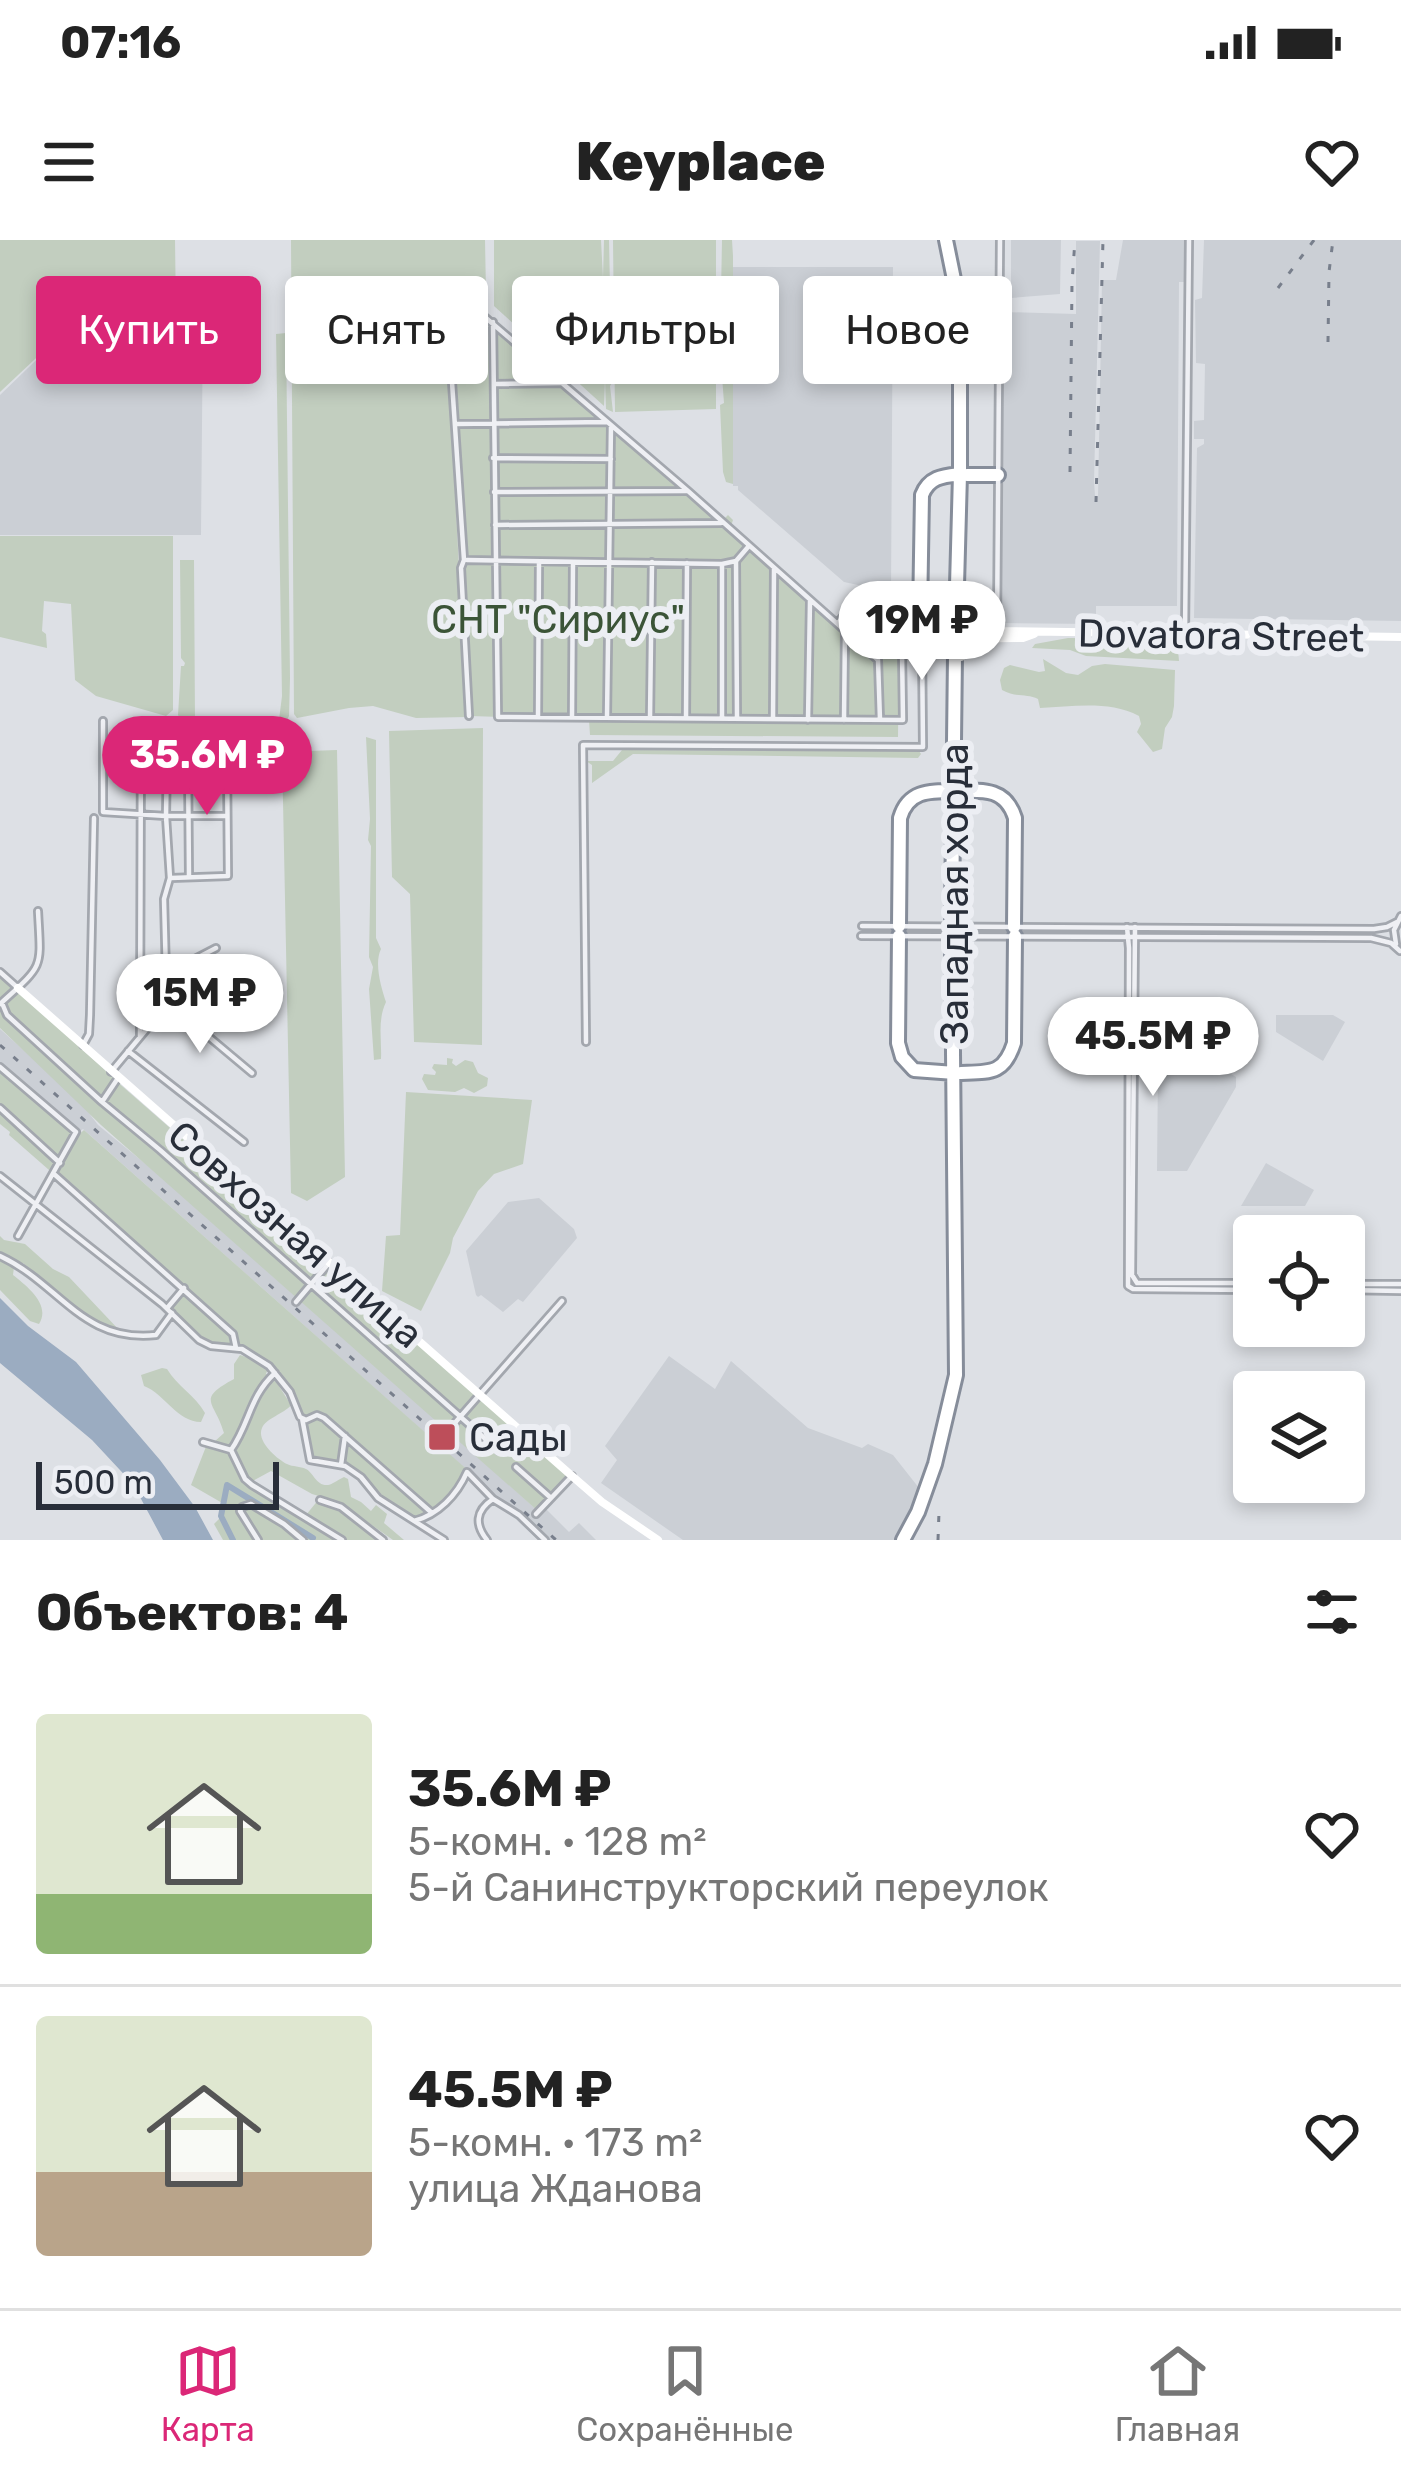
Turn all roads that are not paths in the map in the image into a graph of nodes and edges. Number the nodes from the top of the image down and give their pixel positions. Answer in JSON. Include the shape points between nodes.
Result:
{"nodes":[{"id":1,"x":949,"y":240,"type":"edge"},
{"id":2,"x":1000,"y":240,"type":"edge"},
{"id":3,"x":1189,"y":240,"type":"edge"},
{"id":4,"x":493,"y":322,"type":"junction"},
{"id":5,"x":512,"y":339,"type":"edge"},
{"id":6,"x":512,"y":383,"type":"edge"},
{"id":7,"x":495,"y":384,"type":"junction"},
{"id":8,"x":564,"y":384,"type":"edge"},
{"id":9,"x":457,"y":424,"type":"junction"},
{"id":10,"x":494,"y":424,"type":"junction"},
{"id":11,"x":610,"y":424,"type":"junction"},
{"id":12,"x":493,"y":458,"type":"junction"},
{"id":13,"x":611,"y":459,"type":"junction"},
{"id":14,"x":964,"y":474,"type":"junction"},
{"id":15,"x":998,"y":475,"type":"junction"},
{"id":16,"x":611,"y":491,"type":"junction"},
{"id":17,"x":688,"y":491,"type":"junction"},
{"id":18,"x":494,"y":492,"type":"junction"},
{"id":19,"x":721,"y":523,"type":"junction"},
{"id":20,"x":496,"y":525,"type":"junction"},
{"id":21,"x":610,"y":525,"type":"junction"},
{"id":22,"x":748,"y":547,"type":"junction"},
{"id":23,"x":464,"y":560,"type":"junction"},
{"id":24,"x":496,"y":561,"type":"junction"},
{"id":25,"x":736,"y":561,"type":"junction"},
{"id":26,"x":539,"y":562,"type":"junction"},
{"id":27,"x":573,"y":562,"type":"junction"},
{"id":28,"x":610,"y":562,"type":"junction"},
{"id":29,"x":652,"y":562,"type":"junction"},
{"id":30,"x":687,"y":563,"type":"junction"},
{"id":31,"x":722,"y":564,"type":"junction"},
{"id":32,"x":774,"y":569,"type":"junction"},
{"id":33,"x":810,"y":601,"type":"junction"},
{"id":34,"x":838,"y":623,"type":"junction"},
{"id":35,"x":912,"y":625,"type":"junction"},
{"id":36,"x":935,"y":626,"type":"junction"},
{"id":37,"x":845,"y":629,"type":"junction"},
{"id":38,"x":997,"y":631,"type":"junction"},
{"id":39,"x":1041,"y":632,"type":"junction"},
{"id":40,"x":1185,"y":634,"type":"junction"},
{"id":41,"x":1401,"y":638,"type":"edge"},
{"id":42,"x":927,"y":641,"type":"junction"},
{"id":43,"x":469,"y":716,"type":"dead end"},
{"id":44,"x":538,"y":716,"type":"junction"},
{"id":45,"x":572,"y":717,"type":"junction"},
{"id":46,"x":607,"y":717,"type":"junction"},
{"id":47,"x":650,"y":718,"type":"junction"},
{"id":48,"x":686,"y":718,"type":"junction"},
{"id":49,"x":722,"y":718,"type":"junction"},
{"id":50,"x":737,"y":718,"type":"junction"},
{"id":51,"x":773,"y":719,"type":"junction"},
{"id":52,"x":808,"y":720,"type":"junction"},
{"id":53,"x":844,"y":720,"type":"junction"},
{"id":54,"x":880,"y":720,"type":"junction"},
{"id":55,"x":103,"y":721,"type":"dead end"},
{"id":56,"x":141,"y":733,"type":"dead end"},
{"id":57,"x":167,"y":758,"type":"dead end"},
{"id":58,"x":188,"y":758,"type":"dead end"},
{"id":59,"x":227,"y":759,"type":"dead end"},
{"id":60,"x":956,"y":791,"type":"junction"},
{"id":61,"x":139,"y":814,"type":"junction"},
{"id":62,"x":166,"y":816,"type":"junction"},
{"id":63,"x":189,"y":816,"type":"junction"},
{"id":64,"x":227,"y":816,"type":"junction"},
{"id":65,"x":94,"y":818,"type":"dead end"},
{"id":66,"x":189,"y":877,"type":"junction"},
{"id":67,"x":170,"y":878,"type":"junction"},
{"id":68,"x":38,"y":910,"type":"dead end"},
{"id":69,"x":1399,"y":919,"type":"edge"},
{"id":70,"x":862,"y":926,"type":"dead end"},
{"id":71,"x":1131,"y":927,"type":"junction"},
{"id":72,"x":1154,"y":927,"type":"junction"},
{"id":73,"x":899,"y":931,"type":"junction"},
{"id":74,"x":1014,"y":932,"type":"junction"},
{"id":75,"x":861,"y":936,"type":"dead end"},
{"id":76,"x":1132,"y":937,"type":"junction"},
{"id":77,"x":1154,"y":937,"type":"junction"},
{"id":78,"x":216,"y":948,"type":"dead end"},
{"id":79,"x":1401,"y":951,"type":"edge"},
{"id":80,"x":0,"y":971,"type":"edge"},
{"id":81,"x":166,"y":974,"type":"junction"},
{"id":82,"x":18,"y":988,"type":"junction"},
{"id":83,"x":2,"y":1001,"type":"edge"},
{"id":84,"x":168,"y":1008,"type":"junction"},
{"id":85,"x":247,"y":1008,"type":"dead end"},
{"id":86,"x":140,"y":1037,"type":"junction"},
{"id":87,"x":586,"y":1042,"type":"dead end"},
{"id":88,"x":82,"y":1046,"type":"junction"},
{"id":89,"x":128,"y":1051,"type":"junction"},
{"id":90,"x":0,"y":1066,"type":"edge"},
{"id":91,"x":252,"y":1073,"type":"dead end"},
{"id":92,"x":958,"y":1073,"type":"junction"},
{"id":93,"x":115,"y":1075,"type":"junction"},
{"id":94,"x":102,"y":1102,"type":"junction"},
{"id":95,"x":0,"y":1108,"type":"edge"},
{"id":96,"x":244,"y":1142,"type":"dead end"},
{"id":97,"x":60,"y":1162,"type":"junction"},
{"id":98,"x":54,"y":1174,"type":"junction"},
{"id":99,"x":0,"y":1176,"type":"edge"},
{"id":100,"x":35,"y":1205,"type":"junction"},
{"id":101,"x":18,"y":1235,"type":"dead end"},
{"id":102,"x":0,"y":1256,"type":"edge"},
{"id":103,"x":329,"y":1263,"type":"junction"},
{"id":104,"x":310,"y":1286,"type":"junction"},
{"id":105,"x":1233,"y":1286,"type":"edge"},
{"id":106,"x":1365,"y":1287,"type":"edge"},
{"id":107,"x":1383,"y":1287,"type":"junction"},
{"id":108,"x":1401,"y":1287,"type":"edge"},
{"id":109,"x":184,"y":1288,"type":"junction"},
{"id":110,"x":562,"y":1301,"type":"dead end"},
{"id":111,"x":296,"y":1302,"type":"dead end"},
{"id":112,"x":170,"y":1311,"type":"junction"},
{"id":113,"x":236,"y":1348,"type":"junction"},
{"id":114,"x":275,"y":1373,"type":"junction"},
{"id":115,"x":481,"y":1395,"type":"junction"},
{"id":116,"x":461,"y":1417,"type":"junction"},
{"id":117,"x":302,"y":1418,"type":"junction"},
{"id":118,"x":446,"y":1433,"type":"dead end"},
{"id":119,"x":345,"y":1436,"type":"junction"},
{"id":120,"x":202,"y":1442,"type":"dead end"},
{"id":121,"x":231,"y":1450,"type":"junction"},
{"id":122,"x":500,"y":1451,"type":"dead end"},
{"id":123,"x":341,"y":1465,"type":"junction"},
{"id":124,"x":516,"y":1467,"type":"dead end"},
{"id":125,"x":572,"y":1477,"type":"junction"},
{"id":126,"x":551,"y":1498,"type":"junction"},
{"id":127,"x":493,"y":1499,"type":"junction"},
{"id":128,"x":320,"y":1500,"type":"dead end"},
{"id":129,"x":432,"y":1513,"type":"junction"},
{"id":130,"x":536,"y":1514,"type":"dead end"},
{"id":131,"x":413,"y":1521,"type":"junction"},
{"id":132,"x":258,"y":1540,"type":"edge"},
{"id":133,"x":303,"y":1540,"type":"edge"},
{"id":134,"x":342,"y":1540,"type":"edge"},
{"id":135,"x":383,"y":1540,"type":"edge"},
{"id":136,"x":444,"y":1540,"type":"edge"},
{"id":137,"x":487,"y":1540,"type":"edge"},
{"id":138,"x":545,"y":1540,"type":"edge"},
{"id":139,"x":658,"y":1540,"type":"edge"},
{"id":140,"x":907,"y":1540,"type":"edge"}],
"edges":[{"from":1,"to":14,"type":"highway","name":"Западная хорда","via":[[965,309]]},
{"from":2,"to":15,"type":"street"},
{"from":3,"to":40,"type":"street"},
{"from":4,"to":5,"type":"street"},
{"from":4,"to":7,"type":"street"},
{"from":4,"to":9,"type":"street","via":[[453,288],[446,293]]},
{"from":6,"to":7,"type":"street"},
{"from":7,"to":10,"type":"street"},
{"from":8,"to":11,"type":"street"},
{"from":9,"to":10,"type":"street"},
{"from":9,"to":23,"type":"street"},
{"from":10,"to":11,"type":"street"},
{"from":10,"to":12,"type":"street"},
{"from":11,"to":13,"type":"street"},
{"from":11,"to":17,"type":"street"},
{"from":12,"to":13,"type":"street"},
{"from":12,"to":18,"type":"street"},
{"from":13,"to":16,"type":"street"},
{"from":14,"to":15,"type":"highway"},
{"from":14,"to":35,"type":"highway","via":[[929,483],[920,503]]},
{"from":14,"to":60,"type":"highway","name":"Западная хорда","bridge":true},
{"from":15,"to":38,"type":"street"},
{"from":16,"to":17,"type":"street"},
{"from":16,"to":18,"type":"street"},
{"from":16,"to":21,"type":"street"},
{"from":17,"to":19,"type":"street"},
{"from":18,"to":20,"type":"street"},
{"from":19,"to":21,"type":"street"},
{"from":19,"to":22,"type":"street"},
{"from":20,"to":21,"type":"street"},
{"from":20,"to":24,"type":"street"},
{"from":21,"to":28,"type":"street"},
{"from":22,"to":25,"type":"street"},
{"from":22,"to":32,"type":"street"},
{"from":23,"to":24,"type":"street"},
{"from":23,"to":43,"type":"street"},
{"from":24,"to":26,"type":"street"},
{"from":24,"to":44,"type":"street","via":[[498,716]]},
{"from":25,"to":31,"type":"street"},
{"from":25,"to":50,"type":"street"},
{"from":26,"to":27,"type":"street"},
{"from":26,"to":44,"type":"street"},
{"from":27,"to":28,"type":"street"},
{"from":27,"to":45,"type":"street"},
{"from":28,"to":29,"type":"street"},
{"from":28,"to":46,"type":"street"},
{"from":29,"to":30,"type":"street"},
{"from":29,"to":47,"type":"street"},
{"from":30,"to":31,"type":"street"},
{"from":30,"to":48,"type":"street"},
{"from":31,"to":49,"type":"street"},
{"from":32,"to":33,"type":"street"},
{"from":32,"to":51,"type":"street"},
{"from":33,"to":34,"type":"street"},
{"from":33,"to":52,"type":"street"},
{"from":34,"to":35,"type":"street","via":[[857,607]]},
{"from":34,"to":37,"type":"street"},
{"from":35,"to":36,"type":"street","via":[[929,617]]},
{"from":35,"to":42,"type":"street","via":[[915,642]]},
{"from":35,"to":54,"type":"street","via":[[902,650],[903,720]]},
{"from":36,"to":38,"type":"street","name":"Dovatora Street"},
{"from":36,"to":42,"type":"street"},
{"from":37,"to":53,"type":"street"},
{"from":37,"to":54,"type":"street","via":[[878,660]]},
{"from":38,"to":39,"type":"street","name":"Dovatora Street"},
{"from":39,"to":40,"type":"street","name":"Dovatora Street"},
{"from":39,"to":42,"type":"street","name":"Dovatora Street"},
{"from":40,"to":41,"type":"street","name":"Dovatora Street"},
{"from":42,"to":87,"type":"street","via":[[923,747],[583,745]]},
{"from":44,"to":45,"type":"street"},
{"from":45,"to":46,"type":"street"},
{"from":46,"to":47,"type":"street"},
{"from":47,"to":48,"type":"street"},
{"from":48,"to":49,"type":"street"},
{"from":49,"to":50,"type":"street"},
{"from":50,"to":51,"type":"street"},
{"from":51,"to":52,"type":"street"},
{"from":52,"to":53,"type":"street"},
{"from":53,"to":54,"type":"street"},
{"from":55,"to":61,"type":"street","via":[[103,812]]},
{"from":56,"to":61,"type":"street"},
{"from":57,"to":62,"type":"street"},
{"from":58,"to":63,"type":"street"},
{"from":59,"to":64,"type":"street"},
{"from":60,"to":73,"type":"highway","via":[[922,793],[904,807]]},
{"from":60,"to":74,"type":"highway","via":[[997,793],[1013,809]]},
{"from":60,"to":92,"type":"highway","name":"Западная хорда","bridge":true},
{"from":61,"to":62,"type":"street"},
{"from":61,"to":86,"type":"street"},
{"from":62,"to":63,"type":"street"},
{"from":62,"to":67,"type":"street"},
{"from":63,"to":64,"type":"street"},
{"from":63,"to":66,"type":"street"},
{"from":64,"to":66,"type":"street","via":[[228,876]]},
{"from":65,"to":88,"type":"street","via":[[90,1015]]},
{"from":66,"to":67,"type":"street"},
{"from":67,"to":81,"type":"street"},
{"from":68,"to":82,"type":"street","via":[[40,960]]},
{"from":69,"to":72,"type":"street","via":[[1378,929]]},
{"from":69,"to":79,"type":"street","via":[[1394,940]]},
{"from":70,"to":73,"type":"street"},
{"from":71,"to":72,"type":"street"},
{"from":71,"to":74,"type":"street"},
{"from":71,"to":76,"type":"street"},
{"from":72,"to":77,"type":"street"},
{"from":73,"to":74,"type":"street"},
{"from":73,"to":75,"type":"street"},
{"from":73,"to":92,"type":"highway","via":[[902,1057],[914,1070]]},
{"from":74,"to":76,"type":"street"},
{"from":74,"to":92,"type":"highway","via":[[1011,1053],[1000,1068]]},
{"from":76,"to":77,"type":"street"},
{"from":76,"to":105,"type":"street","via":[[1127,1283]]},
{"from":77,"to":79,"type":"street","via":[[1371,938]]},
{"from":78,"to":81,"type":"street"},
{"from":80,"to":82,"type":"street","name":"Совхозная улица"},
{"from":81,"to":84,"type":"street"},
{"from":82,"to":83,"type":"street"},
{"from":82,"to":88,"type":"street","name":"Совхозная улица"},
{"from":83,"to":94,"type":"street","via":[[7,1016]]},
{"from":84,"to":85,"type":"street","via":[[211,984]]},
{"from":84,"to":86,"type":"street"},
{"from":84,"to":91,"type":"street"},
{"from":86,"to":89,"type":"street"},
{"from":88,"to":93,"type":"street","name":"Совхозная улица"},
{"from":89,"to":93,"type":"street"},
{"from":89,"to":96,"type":"street"},
{"from":90,"to":97,"type":"street","via":[[76,1132]]},
{"from":92,"to":140,"type":"highway","name":"Западная хорда","via":[[962,1376],[940,1466]]},
{"from":93,"to":94,"type":"street"},
{"from":93,"to":103,"type":"street","name":"Совхозная улица"},
{"from":94,"to":104,"type":"street"},
{"from":95,"to":97,"type":"street"},
{"from":97,"to":98,"type":"street"},
{"from":98,"to":100,"type":"street"},
{"from":98,"to":109,"type":"street"},
{"from":99,"to":100,"type":"street"},
{"from":100,"to":101,"type":"street"},
{"from":100,"to":112,"type":"street"},
{"from":102,"to":112,"type":"street","via":[[102,1330],[156,1336]]},
{"from":103,"to":104,"type":"street"},
{"from":103,"to":115,"type":"street","name":"Совхозная улица"},
{"from":104,"to":111,"type":"street"},
{"from":104,"to":116,"type":"street"},
{"from":106,"to":107,"type":"street"},
{"from":107,"to":108,"type":"street"},
{"from":107,"to":108,"type":"street"},
{"from":109,"to":112,"type":"street"},
{"from":109,"to":113,"type":"street","via":[[232,1334]]},
{"from":110,"to":115,"type":"street"},
{"from":112,"to":113,"type":"street","via":[[199,1340]]},
{"from":113,"to":114,"type":"street"},
{"from":114,"to":117,"type":"street"},
{"from":114,"to":121,"type":"street"},
{"from":115,"to":116,"type":"street"},
{"from":115,"to":125,"type":"street","name":"Совхозная улица"},
{"from":116,"to":118,"type":"street"},
{"from":116,"to":122,"type":"street"},
{"from":117,"to":119,"type":"street","via":[[317,1415]]},
{"from":117,"to":123,"type":"street","via":[[310,1460]]},
{"from":119,"to":123,"type":"street"},
{"from":119,"to":129,"type":"street"},
{"from":120,"to":121,"type":"street"},
{"from":121,"to":134,"type":"street","via":[[252,1485]]},
{"from":123,"to":131,"type":"street"},
{"from":124,"to":126,"type":"street"},
{"from":125,"to":126,"type":"street"},
{"from":125,"to":139,"type":"street","name":"Совхозная улица"},
{"from":126,"to":130,"type":"street"},
{"from":127,"to":129,"type":"street","via":[[467,1472]]},
{"from":127,"to":137,"type":"street","via":[[478,1522]]},
{"from":127,"to":138,"type":"street"},
{"from":128,"to":135,"type":"street"},
{"from":129,"to":131,"type":"street"},
{"from":131,"to":136,"type":"street"},
{"from":132,"to":133,"type":"street","via":[[240,1511],[251,1504]]}]}
